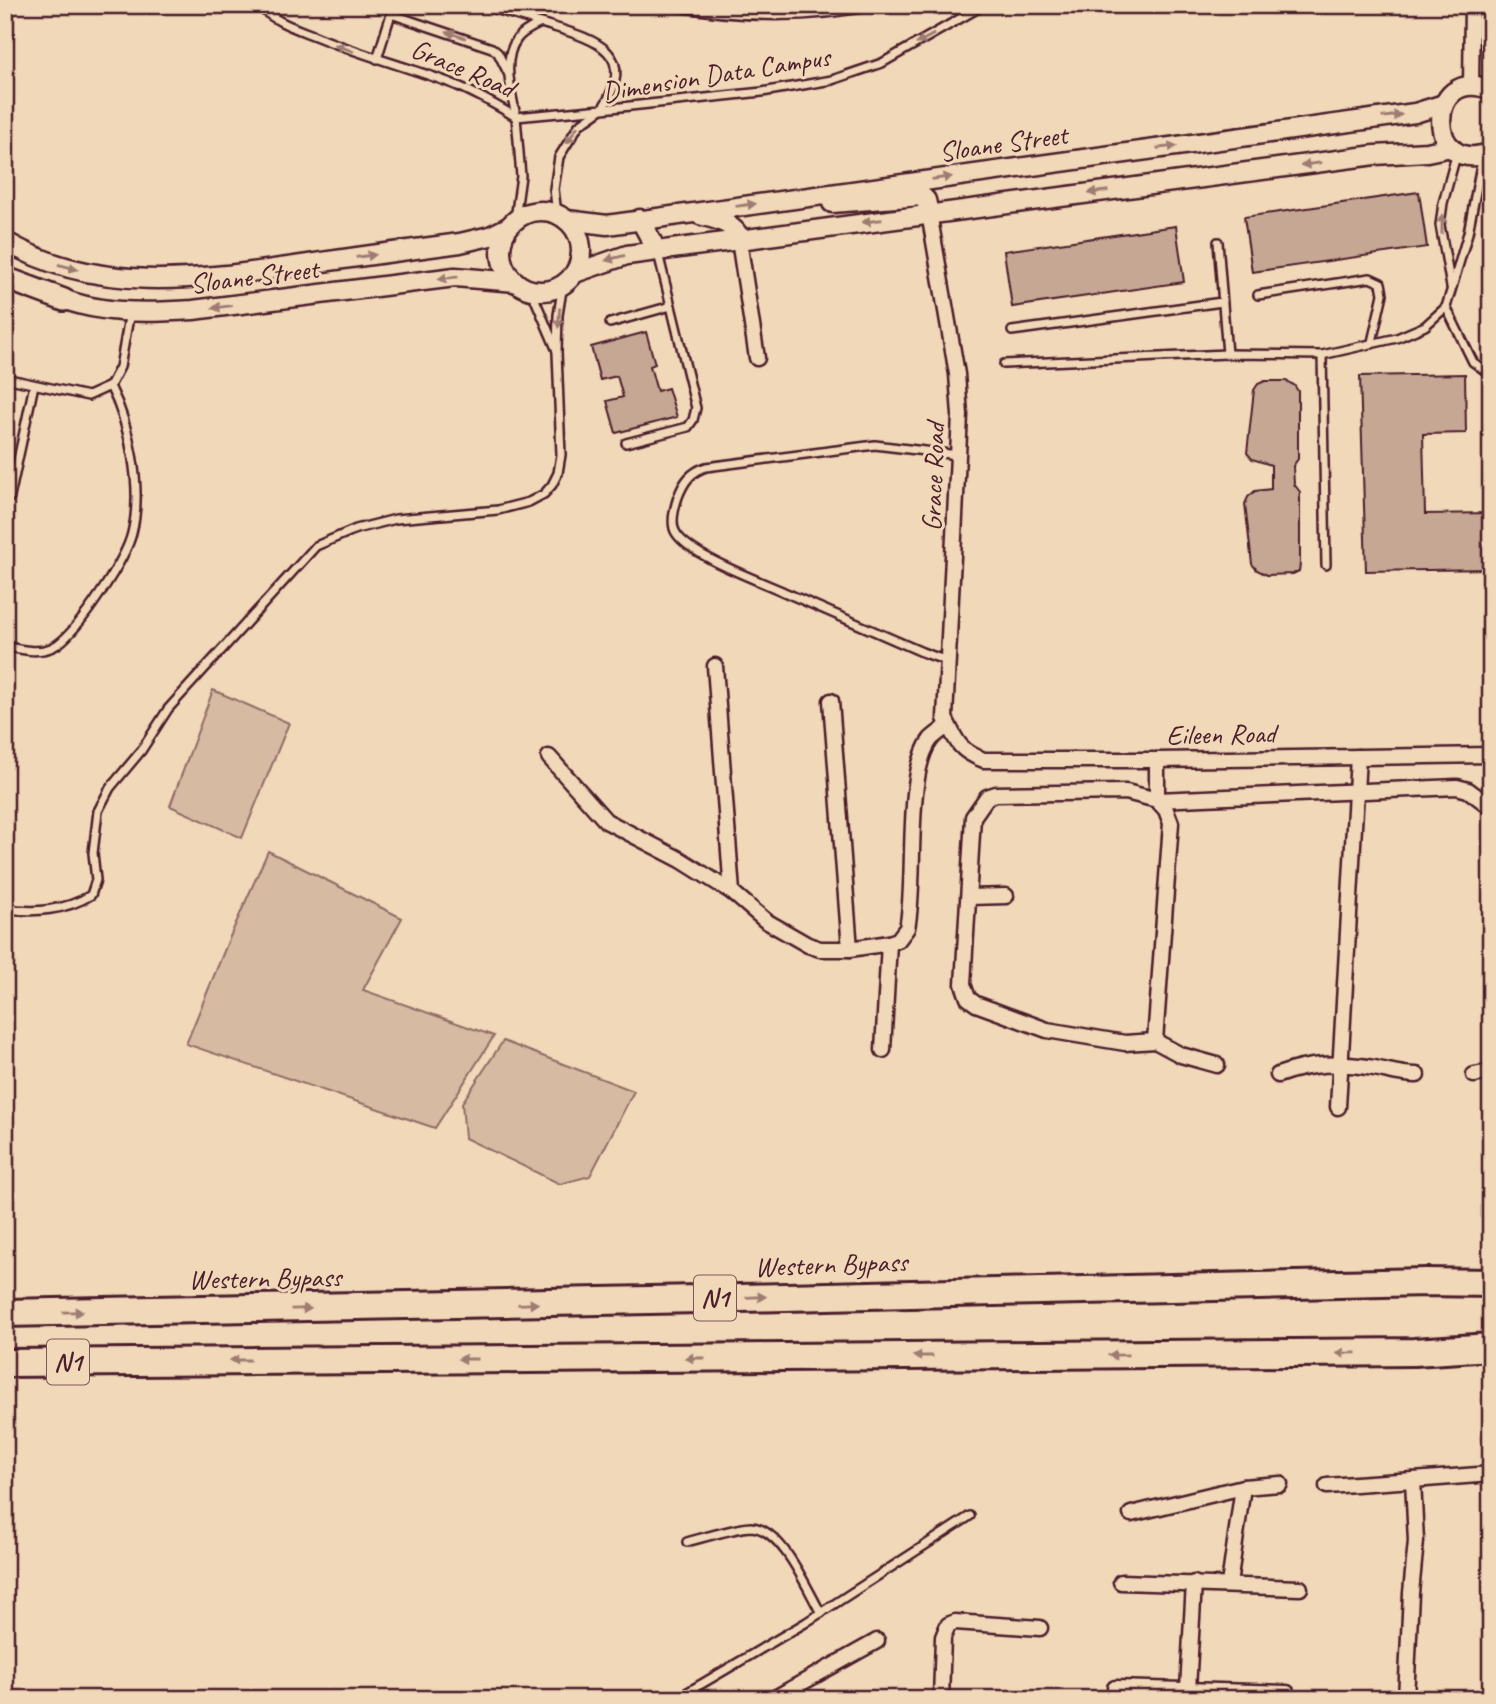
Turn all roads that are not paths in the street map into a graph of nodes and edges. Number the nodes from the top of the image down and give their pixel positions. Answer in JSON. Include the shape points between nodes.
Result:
{"nodes":[{"id":1,"x":258,"y":5,"type":"edge"},
{"id":2,"x":395,"y":5,"type":"edge"},
{"id":3,"x":482,"y":5,"type":"edge"},
{"id":4,"x":666,"y":5,"type":"edge"},
{"id":5,"x":878,"y":5,"type":"edge"},
{"id":6,"x":984,"y":5,"type":"edge"},
{"id":7,"x":1472,"y":5,"type":"edge"},
{"id":8,"x":710,"y":9,"type":"edge"},
{"id":9,"x":845,"y":9,"type":"edge"},
{"id":10,"x":391,"y":15,"type":"junction"},
{"id":11,"x":541,"y":23,"type":"junction"},
{"id":12,"x":377,"y":59,"type":"junction"},
{"id":13,"x":508,"y":73,"type":"junction"},
{"id":14,"x":1471,"y":86,"type":"junction"},
{"id":15,"x":1491,"y":90,"type":"edge"},
{"id":16,"x":1444,"y":103,"type":"junction"},
{"id":17,"x":603,"y":109,"type":"junction"},
{"id":18,"x":516,"y":117,"type":"junction"},
{"id":19,"x":1454,"y":149,"type":"junction"},
{"id":20,"x":1487,"y":153,"type":"edge"},
{"id":21,"x":801,"y":197,"type":"junction"},
{"id":22,"x":690,"y":213,"type":"junction"},
{"id":23,"x":929,"y":213,"type":"junction"},
{"id":24,"x":562,"y":217,"type":"junction"},
{"id":25,"x":640,"y":219,"type":"junction"},
{"id":26,"x":512,"y":223,"type":"junction"},
{"id":27,"x":740,"y":240,"type":"junction"},
{"id":28,"x":5,"y":241,"type":"edge"},
{"id":29,"x":1218,"y":242,"type":"dead end"},
{"id":30,"x":657,"y":251,"type":"junction"},
{"id":31,"x":5,"y":269,"type":"edge"},
{"id":32,"x":5,"y":278,"type":"edge"},
{"id":33,"x":569,"y":279,"type":"junction"},
{"id":34,"x":524,"y":286,"type":"junction"},
{"id":35,"x":1451,"y":291,"type":"junction"},
{"id":36,"x":1258,"y":295,"type":"dead end"},
{"id":37,"x":64,"y":300,"type":"junction"},
{"id":38,"x":1222,"y":302,"type":"junction"},
{"id":39,"x":671,"y":306,"type":"junction"},
{"id":40,"x":1446,"y":307,"type":"junction"},
{"id":41,"x":130,"y":312,"type":"junction"},
{"id":42,"x":610,"y":323,"type":"dead end"},
{"id":43,"x":1012,"y":331,"type":"dead end"},
{"id":44,"x":1372,"y":342,"type":"junction"},
{"id":45,"x":557,"y":352,"type":"junction"},
{"id":46,"x":1227,"y":354,"type":"junction"},
{"id":47,"x":1322,"y":355,"type":"junction"},
{"id":48,"x":757,"y":358,"type":"dead end"},
{"id":49,"x":1004,"y":364,"type":"dead end"},
{"id":50,"x":1491,"y":375,"type":"edge"},
{"id":51,"x":5,"y":378,"type":"edge"},
{"id":52,"x":34,"y":385,"type":"junction"},
{"id":53,"x":110,"y":386,"type":"junction"},
{"id":54,"x":626,"y":443,"type":"dead end"},
{"id":55,"x":960,"y":456,"type":"junction"},
{"id":56,"x":5,"y":502,"type":"edge"},
{"id":57,"x":1326,"y":565,"type":"dead end"},
{"id":58,"x":5,"y":646,"type":"edge"},
{"id":59,"x":948,"y":662,"type":"junction"},
{"id":60,"x":716,"y":666,"type":"dead end"},
{"id":61,"x":831,"y":701,"type":"dead end"},
{"id":62,"x":948,"y":725,"type":"junction"},
{"id":63,"x":957,"y":743,"type":"joint"},
{"id":64,"x":1491,"y":755,"type":"edge"},
{"id":65,"x":549,"y":757,"type":"dead end"},
{"id":66,"x":1358,"y":757,"type":"junction"},
{"id":67,"x":1157,"y":760,"type":"junction"},
{"id":68,"x":1357,"y":792,"type":"junction"},
{"id":69,"x":1157,"y":800,"type":"junction"},
{"id":70,"x":1491,"y":807,"type":"edge"},
{"id":71,"x":732,"y":892,"type":"junction"},
{"id":72,"x":1006,"y":896,"type":"dead end"},
{"id":73,"x":969,"y":897,"type":"junction"},
{"id":74,"x":5,"y":908,"type":"edge"},
{"id":75,"x":889,"y":943,"type":"junction"},
{"id":76,"x":850,"y":949,"type":"junction"},
{"id":77,"x":1155,"y":1041,"type":"junction"},
{"id":78,"x":883,"y":1050,"type":"dead end"},
{"id":79,"x":1217,"y":1065,"type":"dead end"},
{"id":80,"x":1340,"y":1065,"type":"junction"},
{"id":81,"x":1491,"y":1072,"type":"edge"},
{"id":82,"x":1278,"y":1075,"type":"dead end"},
{"id":83,"x":1417,"y":1075,"type":"dead end"},
{"id":84,"x":1474,"y":1075,"type":"dead end"},
{"id":85,"x":1338,"y":1107,"type":"dead end"},
{"id":86,"x":1491,"y":1277,"type":"edge"},
{"id":87,"x":1426,"y":1282,"type":"junction"},
{"id":88,"x":1491,"y":1283,"type":"edge"},
{"id":89,"x":5,"y":1313,"type":"edge"},
{"id":90,"x":1491,"y":1349,"type":"edge"},
{"id":91,"x":5,"y":1363,"type":"edge"},
{"id":92,"x":1491,"y":1474,"type":"edge"},
{"id":93,"x":1413,"y":1480,"type":"junction"},
{"id":94,"x":1280,"y":1484,"type":"dead end"},
{"id":95,"x":1326,"y":1486,"type":"dead end"},
{"id":96,"x":1243,"y":1488,"type":"junction"},
{"id":97,"x":1131,"y":1514,"type":"dead end"},
{"id":98,"x":970,"y":1517,"type":"dead end"},
{"id":99,"x":687,"y":1542,"type":"dead end"},
{"id":100,"x":1121,"y":1582,"type":"dead end"},
{"id":101,"x":1194,"y":1583,"type":"junction"},
{"id":102,"x":1229,"y":1584,"type":"junction"},
{"id":103,"x":1300,"y":1588,"type":"dead end"},
{"id":104,"x":821,"y":1613,"type":"junction"},
{"id":105,"x":1040,"y":1628,"type":"dead end"},
{"id":106,"x":877,"y":1641,"type":"dead end"},
{"id":107,"x":1115,"y":1688,"type":"dead end"},
{"id":108,"x":1188,"y":1689,"type":"junction"},
{"id":109,"x":1287,"y":1693,"type":"dead end"},
{"id":110,"x":1228,"y":1695,"type":"edge"},
{"id":111,"x":676,"y":1699,"type":"edge"},
{"id":112,"x":773,"y":1699,"type":"edge"},
{"id":113,"x":941,"y":1699,"type":"edge"},
{"id":114,"x":1406,"y":1699,"type":"edge"}],
"edges":[{"from":12,"to":1,"type":"lane","name":"Grace Road","one_way":true,"via":[[292,27]]},
{"from":2,"to":10,"type":"lane"},
{"from":3,"to":11,"type":"lane"},
{"from":4,"to":8,"type":"lane","name":"Dimension Data Campus"},
{"from":5,"to":9,"type":"lane","name":"Dimension Data Campus"},
{"from":6,"to":17,"type":"lane","name":"Dimension Data Campus","one_way":true,"via":[[882,63],[832,80]]},
{"from":7,"to":14,"type":"street"},
{"from":8,"to":9,"type":"lane","name":"Dimension Data Campus","via":[[772,16]]},
{"from":10,"to":12,"type":"lane"},
{"from":13,"to":10,"type":"lane","one_way":true,"via":[[498,53],[487,46]]},
{"from":11,"to":13,"type":"lane","via":[[514,43]]},
{"from":11,"to":17,"type":"lane","via":[[591,39],[612,55],[617,73]]},
{"from":12,"to":18,"type":"lane","name":"Grace Road","via":[[467,90]]},
{"from":13,"to":18,"type":"lane"},
{"from":14,"to":15,"type":"street"},
{"from":14,"to":16,"type":"street","name":"Sloane Street"},
{"from":16,"to":19,"type":"street","via":[[1440,126]]},
{"from":21,"to":16,"type":"street","name":"Sloane Street","one_way":true,"via":[[1415,113]]},
{"from":17,"to":18,"type":"lane"},
{"from":17,"to":24,"type":"lane","name":"Dimension Data Campus","one_way":true,"via":[[579,125],[559,157],[554,189]]},
{"from":18,"to":26,"type":"lane","name":"Grace Road","via":[[521,176]]},
{"from":19,"to":20,"type":"street","via":[[1469,155]]},
{"from":19,"to":23,"type":"street","one_way":true,"via":[[1375,155]]},
{"from":35,"to":19,"type":"lane","one_way":true,"via":[[1440,225]]},
{"from":20,"to":35,"type":"lane"},
{"from":22,"to":21,"type":"street","name":"Sloane Street","one_way":true},
{"from":21,"to":23,"type":"street","via":[[828,203],[922,196]]},
{"from":22,"to":25,"type":"street","name":"Sloane Street"},
{"from":22,"to":27,"type":"street","via":[[730,225]]},
{"from":23,"to":27,"type":"street","one_way":true},
{"from":23,"to":55,"type":"street","name":"Grace Road","via":[[957,374]]},
{"from":24,"to":25,"type":"street","name":"Sloane Street","via":[[607,225]]},
{"from":24,"to":26,"type":"street","via":[[536,211]]},
{"from":24,"to":33,"type":"street","via":[[575,229],[581,251]]},
{"from":25,"to":30,"type":"street"},
{"from":28,"to":26,"type":"street","name":"Sloane Street","one_way":true,"via":[[65,266],[171,281],[460,243],[490,236]]},
{"from":26,"to":34,"type":"street","via":[[500,250],[507,273]]},
{"from":27,"to":30,"type":"street"},
{"from":27,"to":48,"type":"street"},
{"from":29,"to":38,"type":"lane"},
{"from":30,"to":33,"type":"street","one_way":true,"via":[[614,258]]},
{"from":30,"to":39,"type":"lane"},
{"from":31,"to":37,"type":"street","name":"Sloane Street"},
{"from":32,"to":37,"type":"main road"},
{"from":33,"to":34,"type":"street","via":[[542,291]]},
{"from":33,"to":45,"type":"lane","one_way":true,"via":[[558,315]]},
{"from":34,"to":41,"type":"street","name":"Sloane Street","one_way":true,"via":[[455,276],[193,310]]},
{"from":34,"to":45,"type":"lane"},
{"from":35,"to":40,"type":"lane"},
{"from":36,"to":44,"type":"lane","via":[[1370,278],[1381,283],[1383,295]]},
{"from":37,"to":41,"type":"street","name":"Sloane Street"},
{"from":38,"to":43,"type":"lane"},
{"from":38,"to":46,"type":"lane"},
{"from":39,"to":42,"type":"lane"},
{"from":39,"to":54,"type":"lane","via":[[696,408],[694,419],[688,427]]},
{"from":40,"to":44,"type":"lane","via":[[1425,326]]},
{"from":40,"to":50,"type":"lane","via":[[1473,362]]},
{"from":41,"to":53,"type":"lane","via":[[120,367]]},
{"from":44,"to":47,"type":"lane"},
{"from":45,"to":74,"type":"lane","via":[[561,455],[558,473],[544,494],[498,510],[396,519],[316,545],[168,709],[110,788],[98,811],[93,853],[96,880],[91,895],[80,902],[36,911]]},
{"from":46,"to":47,"type":"lane"},
{"from":46,"to":49,"type":"lane"},
{"from":47,"to":57,"type":"lane"},
{"from":51,"to":52,"type":"lane"},
{"from":52,"to":53,"type":"lane","via":[[89,396]]},
{"from":52,"to":56,"type":"lane","via":[[10,497]]},
{"from":53,"to":58,"type":"lane","via":[[131,442],[132,533],[90,609],[57,645],[31,652]]},
{"from":55,"to":59,"type":"street","name":"Grace Road"},
{"from":55,"to":59,"type":"lane","via":[[875,444],[706,467],[684,484],[673,527],[687,544],[722,564]]},
{"from":59,"to":62,"type":"street","name":"Grace Road"},
{"from":60,"to":71,"type":"street"},
{"from":61,"to":76,"type":"street"},
{"from":62,"to":63,"type":"street","name":"Grace Road"},
{"from":62,"to":75,"type":"street","via":[[925,752],[917,782],[908,922],[902,935]]},
{"from":63,"to":67,"type":"street","name":"Eileen Road","via":[[984,760]]},
{"from":64,"to":66,"type":"street","name":"Eileen Road"},
{"from":65,"to":71,"type":"street","via":[[615,827]]},
{"from":66,"to":67,"type":"street","name":"Eileen Road"},
{"from":66,"to":68,"type":"street"},
{"from":67,"to":69,"type":"street"},
{"from":68,"to":69,"type":"street"},
{"from":68,"to":70,"type":"street","via":[[1457,787]]},
{"from":68,"to":80,"type":"street"},
{"from":69,"to":73,"type":"street","via":[[1126,792],[996,793],[987,797],[973,817]]},
{"from":69,"to":77,"type":"street","via":[[1171,822]]},
{"from":71,"to":76,"type":"street","via":[[766,921],[808,945]]},
{"from":72,"to":73,"type":"street"},
{"from":73,"to":77,"type":"street","via":[[963,984],[968,998],[1047,1031],[1125,1043]]},
{"from":75,"to":76,"type":"street"},
{"from":75,"to":78,"type":"street"},
{"from":77,"to":79,"type":"street","via":[[1181,1055]]},
{"from":80,"to":82,"type":"street","via":[[1306,1065]]},
{"from":80,"to":83,"type":"street"},
{"from":80,"to":85,"type":"street"},
{"from":81,"to":84,"type":"street"},
{"from":86,"to":87,"type":"highway"},
{"from":87,"to":88,"type":"highway","name":"Western Bypass","number":"N1"},
{"from":89,"to":87,"type":"highway","name":"Western Bypass","number":"N1","one_way":true},
{"from":90,"to":91,"type":"highway","number":"N1","one_way":true},
{"from":92,"to":93,"type":"street"},
{"from":93,"to":95,"type":"street"},
{"from":93,"to":114,"type":"street","via":[[1416,1541]]},
{"from":94,"to":96,"type":"street"},
{"from":96,"to":97,"type":"street"},
{"from":96,"to":102,"type":"street"},
{"from":98,"to":104,"type":"lane"},
{"from":99,"to":104,"type":"lane","via":[[752,1527],[770,1535],[783,1546]]},
{"from":100,"to":101,"type":"street"},
{"from":101,"to":102,"type":"street"},
{"from":101,"to":108,"type":"street"},
{"from":102,"to":103,"type":"street"},
{"from":104,"to":111,"type":"lane"},
{"from":105,"to":113,"type":"street","via":[[948,1625],[943,1637]]},
{"from":106,"to":112,"type":"street"},
{"from":107,"to":108,"type":"street"},
{"from":108,"to":110,"type":"street"},
{"from":109,"to":110,"type":"street"}]}
